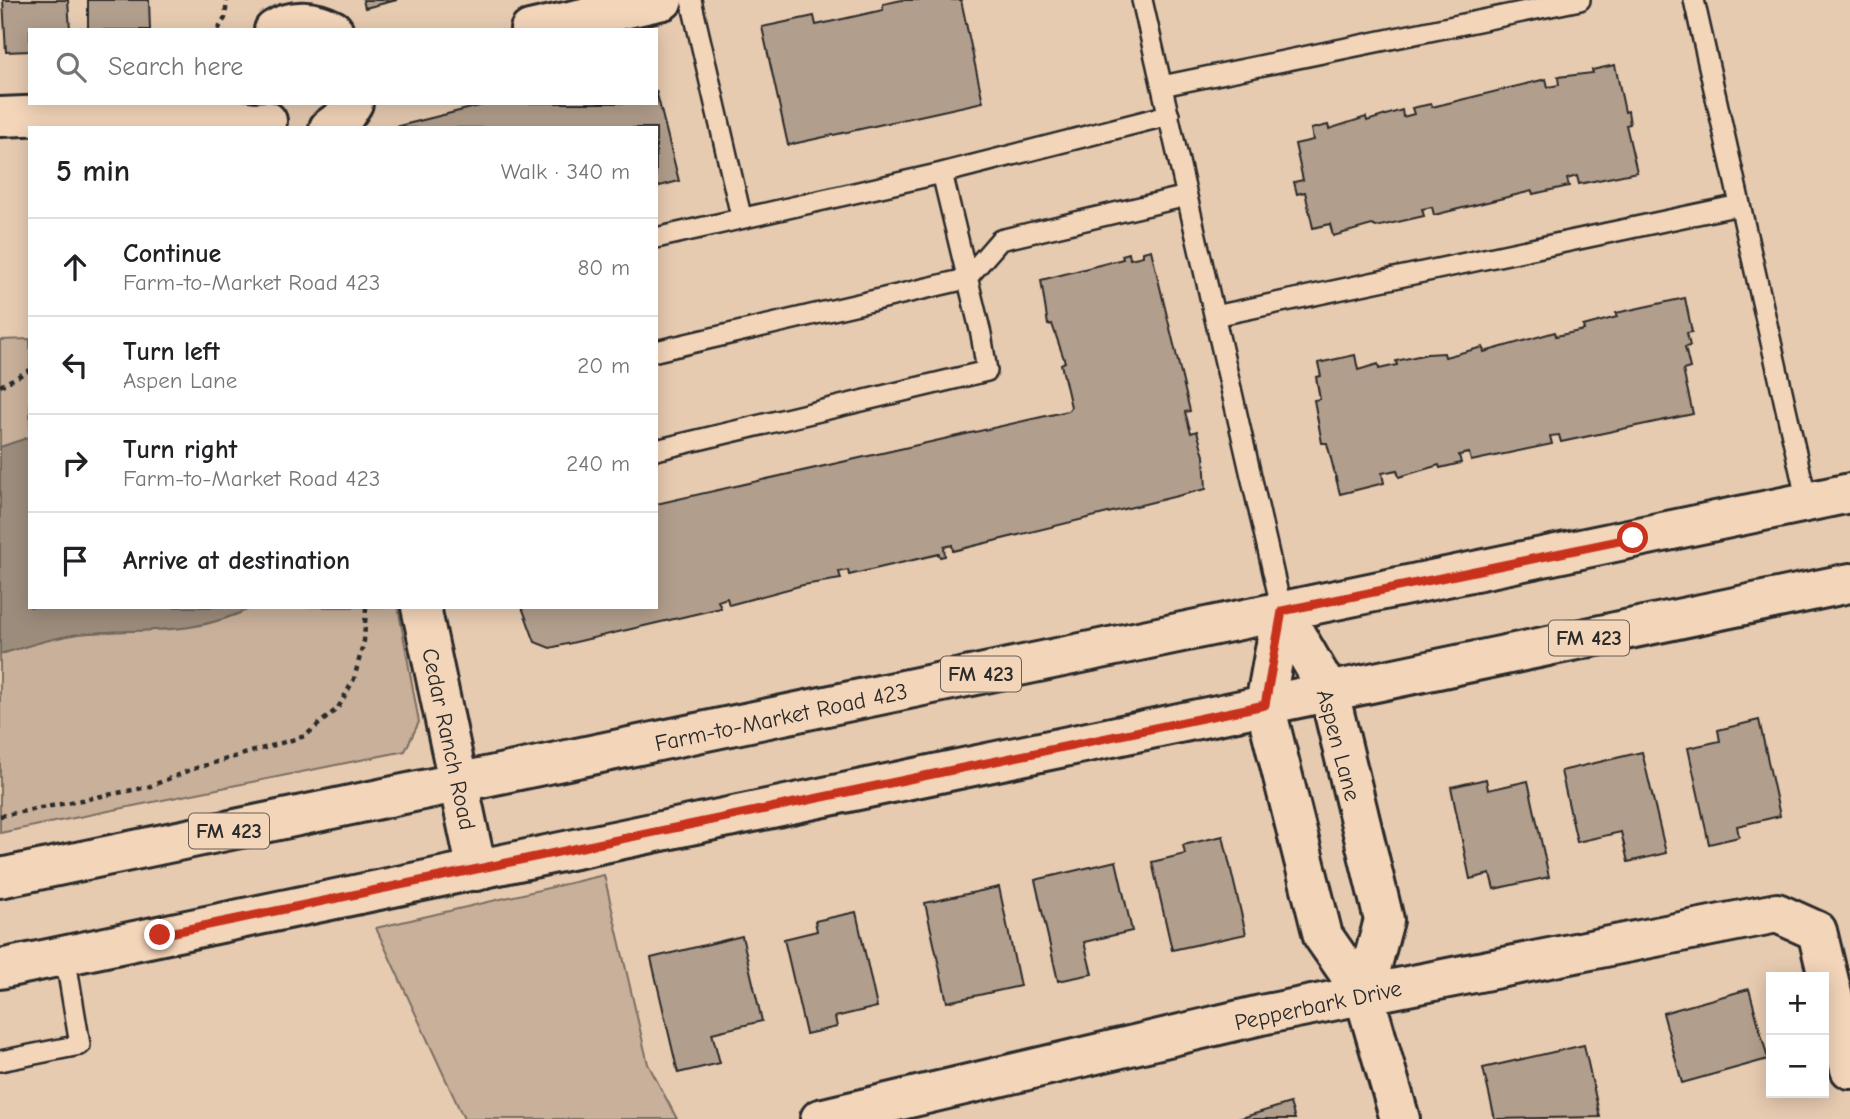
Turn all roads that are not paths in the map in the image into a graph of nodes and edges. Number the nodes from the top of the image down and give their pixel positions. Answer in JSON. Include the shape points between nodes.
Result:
{"nodes":[{"id":1,"x":267,"y":0,"type":"edge"},
{"id":2,"x":663,"y":0,"type":"edge"},
{"id":3,"x":691,"y":0,"type":"edge"},
{"id":4,"x":1142,"y":0,"type":"edge"},
{"id":5,"x":1580,"y":0,"type":"edge"},
{"id":6,"x":1694,"y":0,"type":"edge"},
{"id":7,"x":321,"y":18,"type":"edge"},
{"id":8,"x":261,"y":28,"type":"edge"},
{"id":9,"x":279,"y":28,"type":"edge"},
{"id":10,"x":539,"y":28,"type":"edge"},
{"id":11,"x":1162,"y":86,"type":"junction"},
{"id":12,"x":174,"y":106,"type":"edge"},
{"id":13,"x":1169,"y":115,"type":"junction"},
{"id":14,"x":0,"y":117,"type":"edge"},
{"id":15,"x":269,"y":121,"type":"edge"},
{"id":16,"x":943,"y":173,"type":"junction"},
{"id":17,"x":1187,"y":195,"type":"junction"},
{"id":18,"x":1740,"y":205,"type":"junction"},
{"id":19,"x":741,"y":216,"type":"junction"},
{"id":20,"x":658,"y":237,"type":"edge"},
{"id":21,"x":966,"y":279,"type":"junction"},
{"id":22,"x":1214,"y":316,"type":"junction"},
{"id":23,"x":658,"y":351,"type":"edge"},
{"id":24,"x":658,"y":450,"type":"edge"},
{"id":25,"x":1850,"y":493,"type":"edge"},
{"id":26,"x":1807,"y":502,"type":"junction"},
{"id":27,"x":1850,"y":583,"type":"edge"},
{"id":28,"x":421,"y":609,"type":"edge"},
{"id":29,"x":1282,"y":611,"type":"junction"},
{"id":30,"x":1329,"y":692,"type":"junction"},
{"id":31,"x":1265,"y":705,"type":"junction"},
{"id":32,"x":459,"y":784,"type":"junction"},
{"id":33,"x":477,"y":871,"type":"junction"},
{"id":34,"x":0,"y":878,"type":"edge"},
{"id":35,"x":65,"y":955,"type":"junction"},
{"id":36,"x":0,"y":969,"type":"edge"},
{"id":37,"x":1364,"y":995,"type":"junction"},
{"id":38,"x":0,"y":1061,"type":"edge"},
{"id":39,"x":1850,"y":1069,"type":"edge"},
{"id":40,"x":917,"y":1109,"type":"edge"},
{"id":41,"x":820,"y":1119,"type":"edge"},
{"id":42,"x":1400,"y":1119,"type":"edge"}],
"edges":[{"from":1,"to":8,"type":"main road"},
{"from":2,"to":10,"type":"main road"},
{"from":3,"to":19,"type":"lane"},
{"from":4,"to":11,"type":"lane"},
{"from":5,"to":11,"type":"lane"},
{"from":6,"to":18,"type":"lane"},
{"from":7,"to":9,"type":"main road"},
{"from":11,"to":13,"type":"lane"},
{"from":12,"to":14,"type":"main road"},
{"from":12,"to":15,"type":"main road"},
{"from":13,"to":16,"type":"lane"},
{"from":13,"to":17,"type":"lane"},
{"from":16,"to":19,"type":"lane"},
{"from":16,"to":21,"type":"lane"},
{"from":17,"to":21,"type":"lane","via":[[1000,240]]},
{"from":17,"to":22,"type":"lane"},
{"from":18,"to":22,"type":"lane"},
{"from":18,"to":26,"type":"lane"},
{"from":19,"to":20,"type":"lane"},
{"from":21,"to":23,"type":"lane"},
{"from":21,"to":24,"type":"lane","via":[[987,371]]},
{"from":22,"to":29,"type":"lane"},
{"from":25,"to":26,"type":"main road","name":"Farm-to-Market Road 423","number":"FM 423"},
{"from":26,"to":29,"type":"main road","name":"Farm-to-Market Road 423","number":"FM 423"},
{"from":27,"to":30,"type":"main road","number":"FM 423"},
{"from":28,"to":32,"type":"main road","name":"Cedar Ranch Road"},
{"from":29,"to":30,"type":"main road","name":"Aspen Lane"},
{"from":29,"to":31,"type":"main road"},
{"from":29,"to":32,"type":"main road","name":"Farm-to-Market Road 423","number":"FM 423"},
{"from":30,"to":31,"type":"main road","number":"FM 423"},
{"from":30,"to":37,"type":"main road","name":"Aspen Lane","via":[[1384,920]]},
{"from":31,"to":33,"type":"main road","number":"FM 423"},
{"from":31,"to":37,"type":"main road","via":[[1323,936]]},
{"from":32,"to":33,"type":"main road","name":"Cedar Ranch Road"},
{"from":32,"to":34,"type":"main road","name":"Farm-to-Market Road 423","number":"FM 423"},
{"from":33,"to":35,"type":"main road","number":"FM 423"},
{"from":35,"to":36,"type":"main road","number":"FM 423"},
{"from":35,"to":38,"type":"lane","via":[[80,1045]]},
{"from":37,"to":39,"type":"main road","name":"Pepperbark Drive","via":[[1777,913],[1817,931]]},
{"from":37,"to":40,"type":"main road","name":"Pepperbark Drive","via":[[1261,1015]]},
{"from":37,"to":42,"type":"main road"},
{"from":40,"to":41,"type":"main road","name":"Pepperbark Drive"}]}
